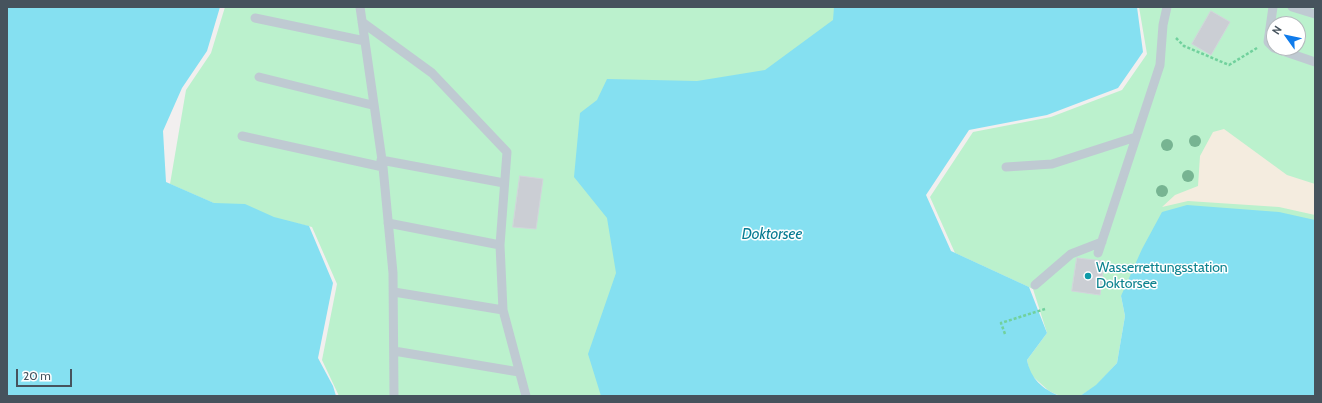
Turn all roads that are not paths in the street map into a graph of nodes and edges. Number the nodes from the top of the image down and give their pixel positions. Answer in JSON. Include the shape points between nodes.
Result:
{"nodes":[{"id":1,"x":360,"y":7,"type":"edge"},
{"id":2,"x":1167,"y":7,"type":"edge"},
{"id":3,"x":1292,"y":7,"type":"edge"},
{"id":4,"x":1315,"y":14,"type":"edge"},
{"id":5,"x":255,"y":18,"type":"dead end"},
{"id":6,"x":362,"y":22,"type":"junction"},
{"id":7,"x":365,"y":41,"type":"junction"},
{"id":8,"x":1299,"y":56,"type":"edge"},
{"id":9,"x":1315,"y":62,"type":"edge"},
{"id":10,"x":259,"y":76,"type":"dead end"},
{"id":11,"x":372,"y":105,"type":"junction"},
{"id":12,"x":242,"y":136,"type":"dead end"},
{"id":13,"x":1136,"y":138,"type":"junction"},
{"id":14,"x":382,"y":163,"type":"junction"},
{"id":15,"x":1006,"y":167,"type":"dead end"},
{"id":16,"x":504,"y":183,"type":"junction"},
{"id":17,"x":388,"y":223,"type":"junction"},
{"id":18,"x":1102,"y":242,"type":"junction"},
{"id":19,"x":500,"y":245,"type":"junction"},
{"id":20,"x":1098,"y":253,"type":"dead end"},
{"id":21,"x":1035,"y":284,"type":"dead end"},
{"id":22,"x":394,"y":292,"type":"junction"},
{"id":23,"x":503,"y":310,"type":"junction"},
{"id":24,"x":394,"y":351,"type":"junction"},
{"id":25,"x":519,"y":372,"type":"junction"},
{"id":26,"x":394,"y":396,"type":"edge"},
{"id":27,"x":526,"y":396,"type":"edge"}],
"edges":[{"from":1,"to":6,"type":"lane"},
{"from":2,"to":13,"type":"lane","via":[[1160,65]]},
{"from":3,"to":4,"type":"lane"},
{"from":5,"to":7,"type":"lane"},
{"from":6,"to":7,"type":"lane"},
{"from":6,"to":16,"type":"lane","via":[[432,73],[507,152]]},
{"from":7,"to":11,"type":"lane"},
{"from":8,"to":9,"type":"lane"},
{"from":10,"to":11,"type":"lane"},
{"from":11,"to":14,"type":"lane"},
{"from":12,"to":14,"type":"lane"},
{"from":13,"to":15,"type":"lane","via":[[1052,164]]},
{"from":13,"to":18,"type":"lane"},
{"from":14,"to":16,"type":"lane"},
{"from":14,"to":17,"type":"lane"},
{"from":16,"to":19,"type":"lane"},
{"from":17,"to":19,"type":"lane"},
{"from":17,"to":22,"type":"lane"},
{"from":18,"to":20,"type":"lane"},
{"from":18,"to":21,"type":"lane","via":[[1071,254]]},
{"from":19,"to":23,"type":"lane"},
{"from":22,"to":23,"type":"lane"},
{"from":22,"to":24,"type":"lane"},
{"from":23,"to":25,"type":"lane"},
{"from":24,"to":25,"type":"lane"},
{"from":24,"to":26,"type":"lane"},
{"from":25,"to":27,"type":"lane"}]}
